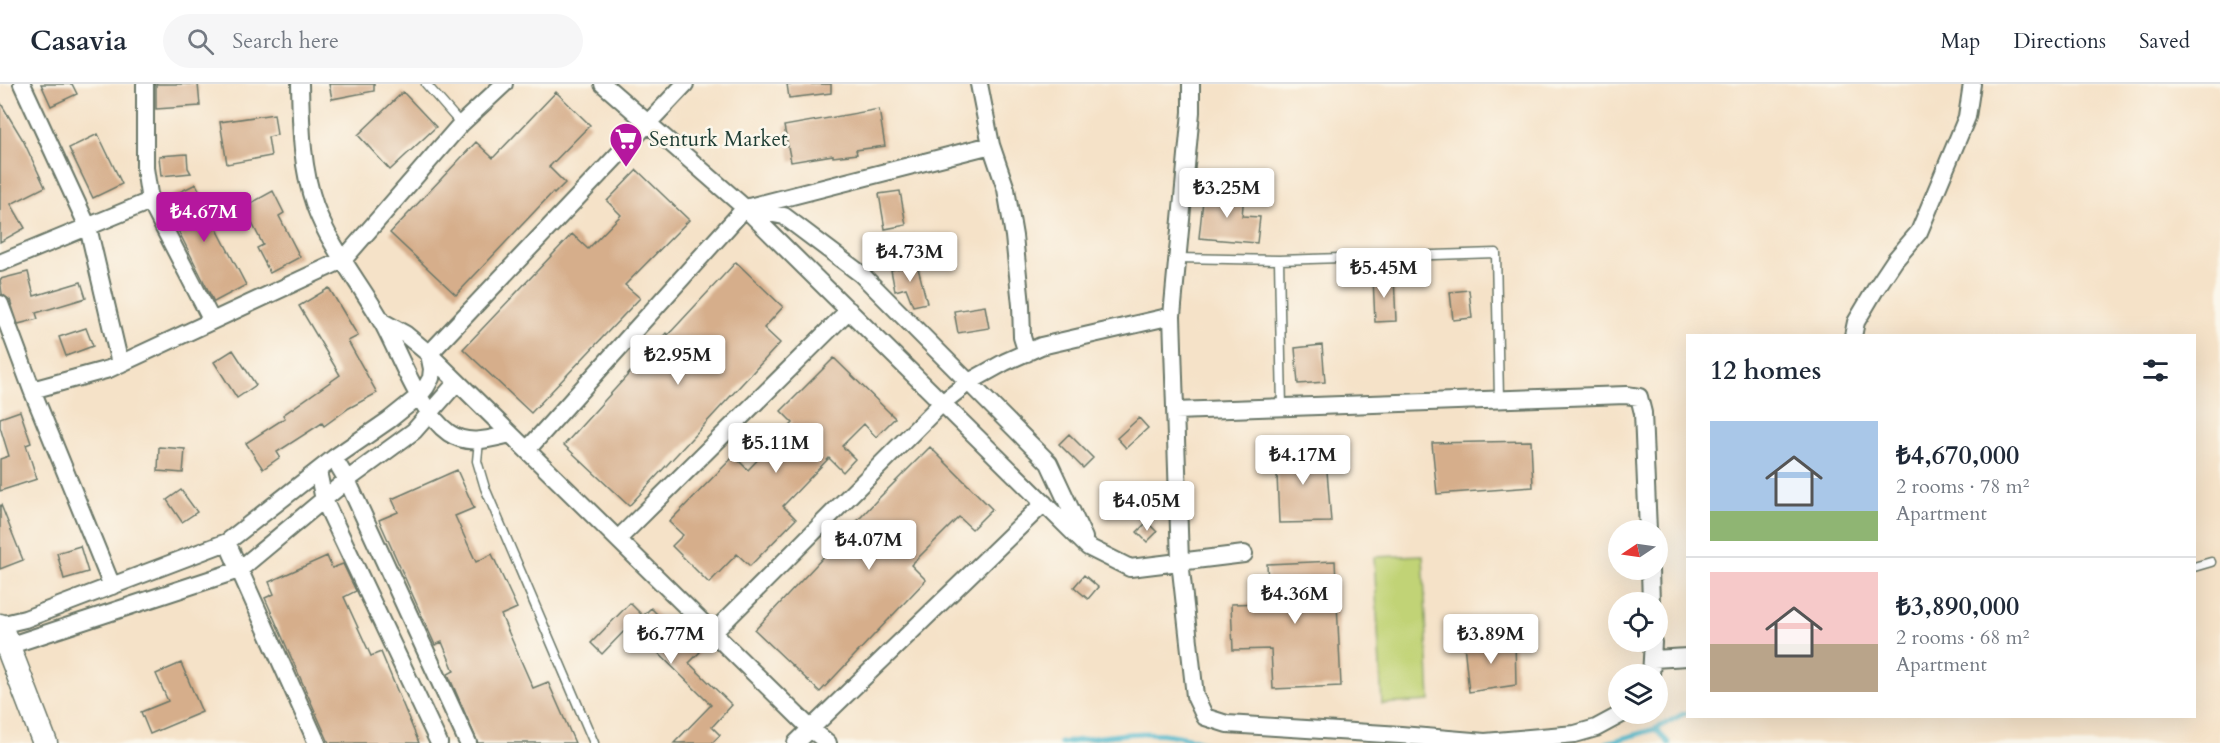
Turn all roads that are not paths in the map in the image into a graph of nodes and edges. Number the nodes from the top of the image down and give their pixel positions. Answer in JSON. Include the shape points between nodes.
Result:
{"nodes":[{"id":1,"x":22,"y":84,"type":"edge"},
{"id":2,"x":146,"y":84,"type":"edge"},
{"id":3,"x":300,"y":84,"type":"edge"},
{"id":4,"x":426,"y":84,"type":"edge"},
{"id":5,"x":504,"y":84,"type":"edge"},
{"id":6,"x":603,"y":84,"type":"edge"},
{"id":7,"x":685,"y":84,"type":"edge"},
{"id":8,"x":979,"y":84,"type":"edge"},
{"id":9,"x":1191,"y":84,"type":"edge"},
{"id":10,"x":1972,"y":84,"type":"edge"},
{"id":11,"x":648,"y":122,"type":"junction"},
{"id":12,"x":461,"y":124,"type":"junction"},
{"id":13,"x":991,"y":145,"type":"junction"},
{"id":14,"x":150,"y":201,"type":"junction"},
{"id":15,"x":745,"y":208,"type":"junction"},
{"id":16,"x":88,"y":227,"type":"junction"},
{"id":17,"x":1178,"y":258,"type":"junction"},
{"id":18,"x":343,"y":260,"type":"junction"},
{"id":19,"x":1279,"y":260,"type":"junction"},
{"id":20,"x":0,"y":263,"type":"edge"},
{"id":21,"x":0,"y":304,"type":"edge"},
{"id":22,"x":849,"y":310,"type":"junction"},
{"id":23,"x":1172,"y":316,"type":"junction"},
{"id":24,"x":212,"y":321,"type":"junction"},
{"id":25,"x":381,"y":321,"type":"junction"},
{"id":26,"x":1853,"y":334,"type":"edge"},
{"id":27,"x":1027,"y":353,"type":"junction"},
{"id":28,"x":429,"y":354,"type":"junction"},
{"id":29,"x":120,"y":364,"type":"junction"},
{"id":30,"x":457,"y":382,"type":"junction"},
{"id":31,"x":969,"y":382,"type":"junction"},
{"id":32,"x":32,"y":390,"type":"junction"},
{"id":33,"x":419,"y":396,"type":"junction"},
{"id":34,"x":1500,"y":399,"type":"junction"},
{"id":35,"x":942,"y":403,"type":"junction"},
{"id":36,"x":1282,"y":408,"type":"junction"},
{"id":37,"x":1175,"y":411,"type":"junction"},
{"id":38,"x":430,"y":412,"type":"junction"},
{"id":39,"x":510,"y":434,"type":"junction"},
{"id":40,"x":479,"y":441,"type":"junction"},
{"id":41,"x":527,"y":450,"type":"junction"},
{"id":42,"x":334,"y":458,"type":"junction"},
{"id":43,"x":318,"y":471,"type":"junction"},
{"id":44,"x":347,"y":480,"type":"junction"},
{"id":45,"x":324,"y":500,"type":"junction"},
{"id":46,"x":1044,"y":503,"type":"junction"},
{"id":47,"x":1648,"y":520,"type":"edge"},
{"id":48,"x":618,"y":539,"type":"junction"},
{"id":49,"x":227,"y":542,"type":"junction"},
{"id":50,"x":1088,"y":547,"type":"junction"},
{"id":51,"x":1244,"y":554,"type":"dead end"},
{"id":52,"x":1180,"y":561,"type":"junction"},
{"id":53,"x":2211,"y":562,"type":"dead end"},
{"id":54,"x":2196,"y":566,"type":"edge"},
{"id":55,"x":239,"y":570,"type":"junction"},
{"id":56,"x":112,"y":586,"type":"junction"},
{"id":57,"x":713,"y":633,"type":"junction"},
{"id":58,"x":3,"y":636,"type":"edge"},
{"id":59,"x":1686,"y":657,"type":"edge"},
{"id":60,"x":1652,"y":659,"type":"edge"},
{"id":61,"x":1608,"y":722,"type":"edge"},
{"id":62,"x":811,"y":729,"type":"junction"},
{"id":63,"x":45,"y":743,"type":"edge"},
{"id":64,"x":317,"y":743,"type":"edge"},
{"id":65,"x":439,"y":743,"type":"edge"},
{"id":66,"x":468,"y":743,"type":"edge"},
{"id":67,"x":594,"y":743,"type":"edge"},
{"id":68,"x":796,"y":743,"type":"edge"},
{"id":69,"x":828,"y":743,"type":"edge"}],
"edges":[{"from":1,"to":16,"type":"street"},
{"from":2,"to":14,"type":"street","via":[[145,168]]},
{"from":3,"to":18,"type":"street","via":[[305,171],[315,206]]},
{"from":4,"to":12,"type":"lane"},
{"from":5,"to":12,"type":"street"},
{"from":6,"to":11,"type":"street"},
{"from":7,"to":11,"type":"street"},
{"from":8,"to":13,"type":"street"},
{"from":9,"to":17,"type":"street"},
{"from":10,"to":26,"type":"street","via":[[1967,117],[1918,232],[1875,290]]},
{"from":11,"to":15,"type":"street"},
{"from":11,"to":28,"type":"street"},
{"from":12,"to":18,"type":"street"},
{"from":13,"to":15,"type":"street"},
{"from":13,"to":27,"type":"street","via":[[1006,189]]},
{"from":14,"to":16,"type":"street"},
{"from":14,"to":24,"type":"street"},
{"from":15,"to":22,"type":"street"},
{"from":15,"to":31,"type":"street","via":[[784,216],[861,274]]},
{"from":15,"to":41,"type":"street"},
{"from":16,"to":20,"type":"street"},
{"from":16,"to":29,"type":"street"},
{"from":17,"to":19,"type":"lane"},
{"from":17,"to":23,"type":"street"},
{"from":18,"to":24,"type":"street"},
{"from":18,"to":25,"type":"street"},
{"from":19,"to":34,"type":"lane","via":[[1496,253]]},
{"from":19,"to":36,"type":"lane"},
{"from":21,"to":32,"type":"street"},
{"from":22,"to":35,"type":"street"},
{"from":22,"to":48,"type":"street"},
{"from":23,"to":27,"type":"street","via":[[1041,346]]},
{"from":23,"to":37,"type":"street"},
{"from":24,"to":29,"type":"street"},
{"from":25,"to":28,"type":"street"},
{"from":25,"to":33,"type":"street"},
{"from":27,"to":31,"type":"street"},
{"from":28,"to":30,"type":"street"},
{"from":28,"to":33,"type":"street","via":[[431,378]]},
{"from":29,"to":32,"type":"street"},
{"from":30,"to":38,"type":"street"},
{"from":30,"to":39,"type":"street"},
{"from":31,"to":35,"type":"street"},
{"from":31,"to":50,"type":"street","via":[[1049,463]]},
{"from":32,"to":56,"type":"street"},
{"from":33,"to":38,"type":"street"},
{"from":33,"to":42,"type":"street"},
{"from":34,"to":36,"type":"street"},
{"from":34,"to":47,"type":"street","via":[[1639,397]]},
{"from":35,"to":46,"type":"street"},
{"from":35,"to":57,"type":"street"},
{"from":36,"to":37,"type":"street"},
{"from":37,"to":52,"type":"street"},
{"from":38,"to":40,"type":"street","via":[[449,433],[463,440]]},
{"from":38,"to":44,"type":"street","via":[[414,431]]},
{"from":39,"to":40,"type":"street"},
{"from":39,"to":41,"type":"street"},
{"from":40,"to":67,"type":"lane","via":[[477,461],[485,488]]},
{"from":41,"to":48,"type":"street"},
{"from":42,"to":43,"type":"street"},
{"from":42,"to":44,"type":"street"},
{"from":43,"to":45,"type":"street"},
{"from":43,"to":49,"type":"street"},
{"from":44,"to":45,"type":"street"},
{"from":44,"to":66,"type":"street"},
{"from":45,"to":55,"type":"street"},
{"from":45,"to":65,"type":"street"},
{"from":46,"to":50,"type":"street"},
{"from":46,"to":62,"type":"street"},
{"from":48,"to":57,"type":"street"},
{"from":49,"to":55,"type":"street"},
{"from":49,"to":56,"type":"street"},
{"from":50,"to":52,"type":"street","via":[[1130,568]]},
{"from":51,"to":52,"type":"street"},
{"from":52,"to":61,"type":"street","via":[[1195,696],[1205,717],[1238,725],[1485,742],[1575,734]]},
{"from":53,"to":54,"type":"lane"},
{"from":55,"to":58,"type":"street"},
{"from":55,"to":64,"type":"street"},
{"from":56,"to":58,"type":"street","via":[[25,620]]},
{"from":57,"to":62,"type":"street"},
{"from":58,"to":63,"type":"main road"},
{"from":59,"to":60,"type":"street"},
{"from":62,"to":68,"type":"street"},
{"from":62,"to":69,"type":"street"}]}
